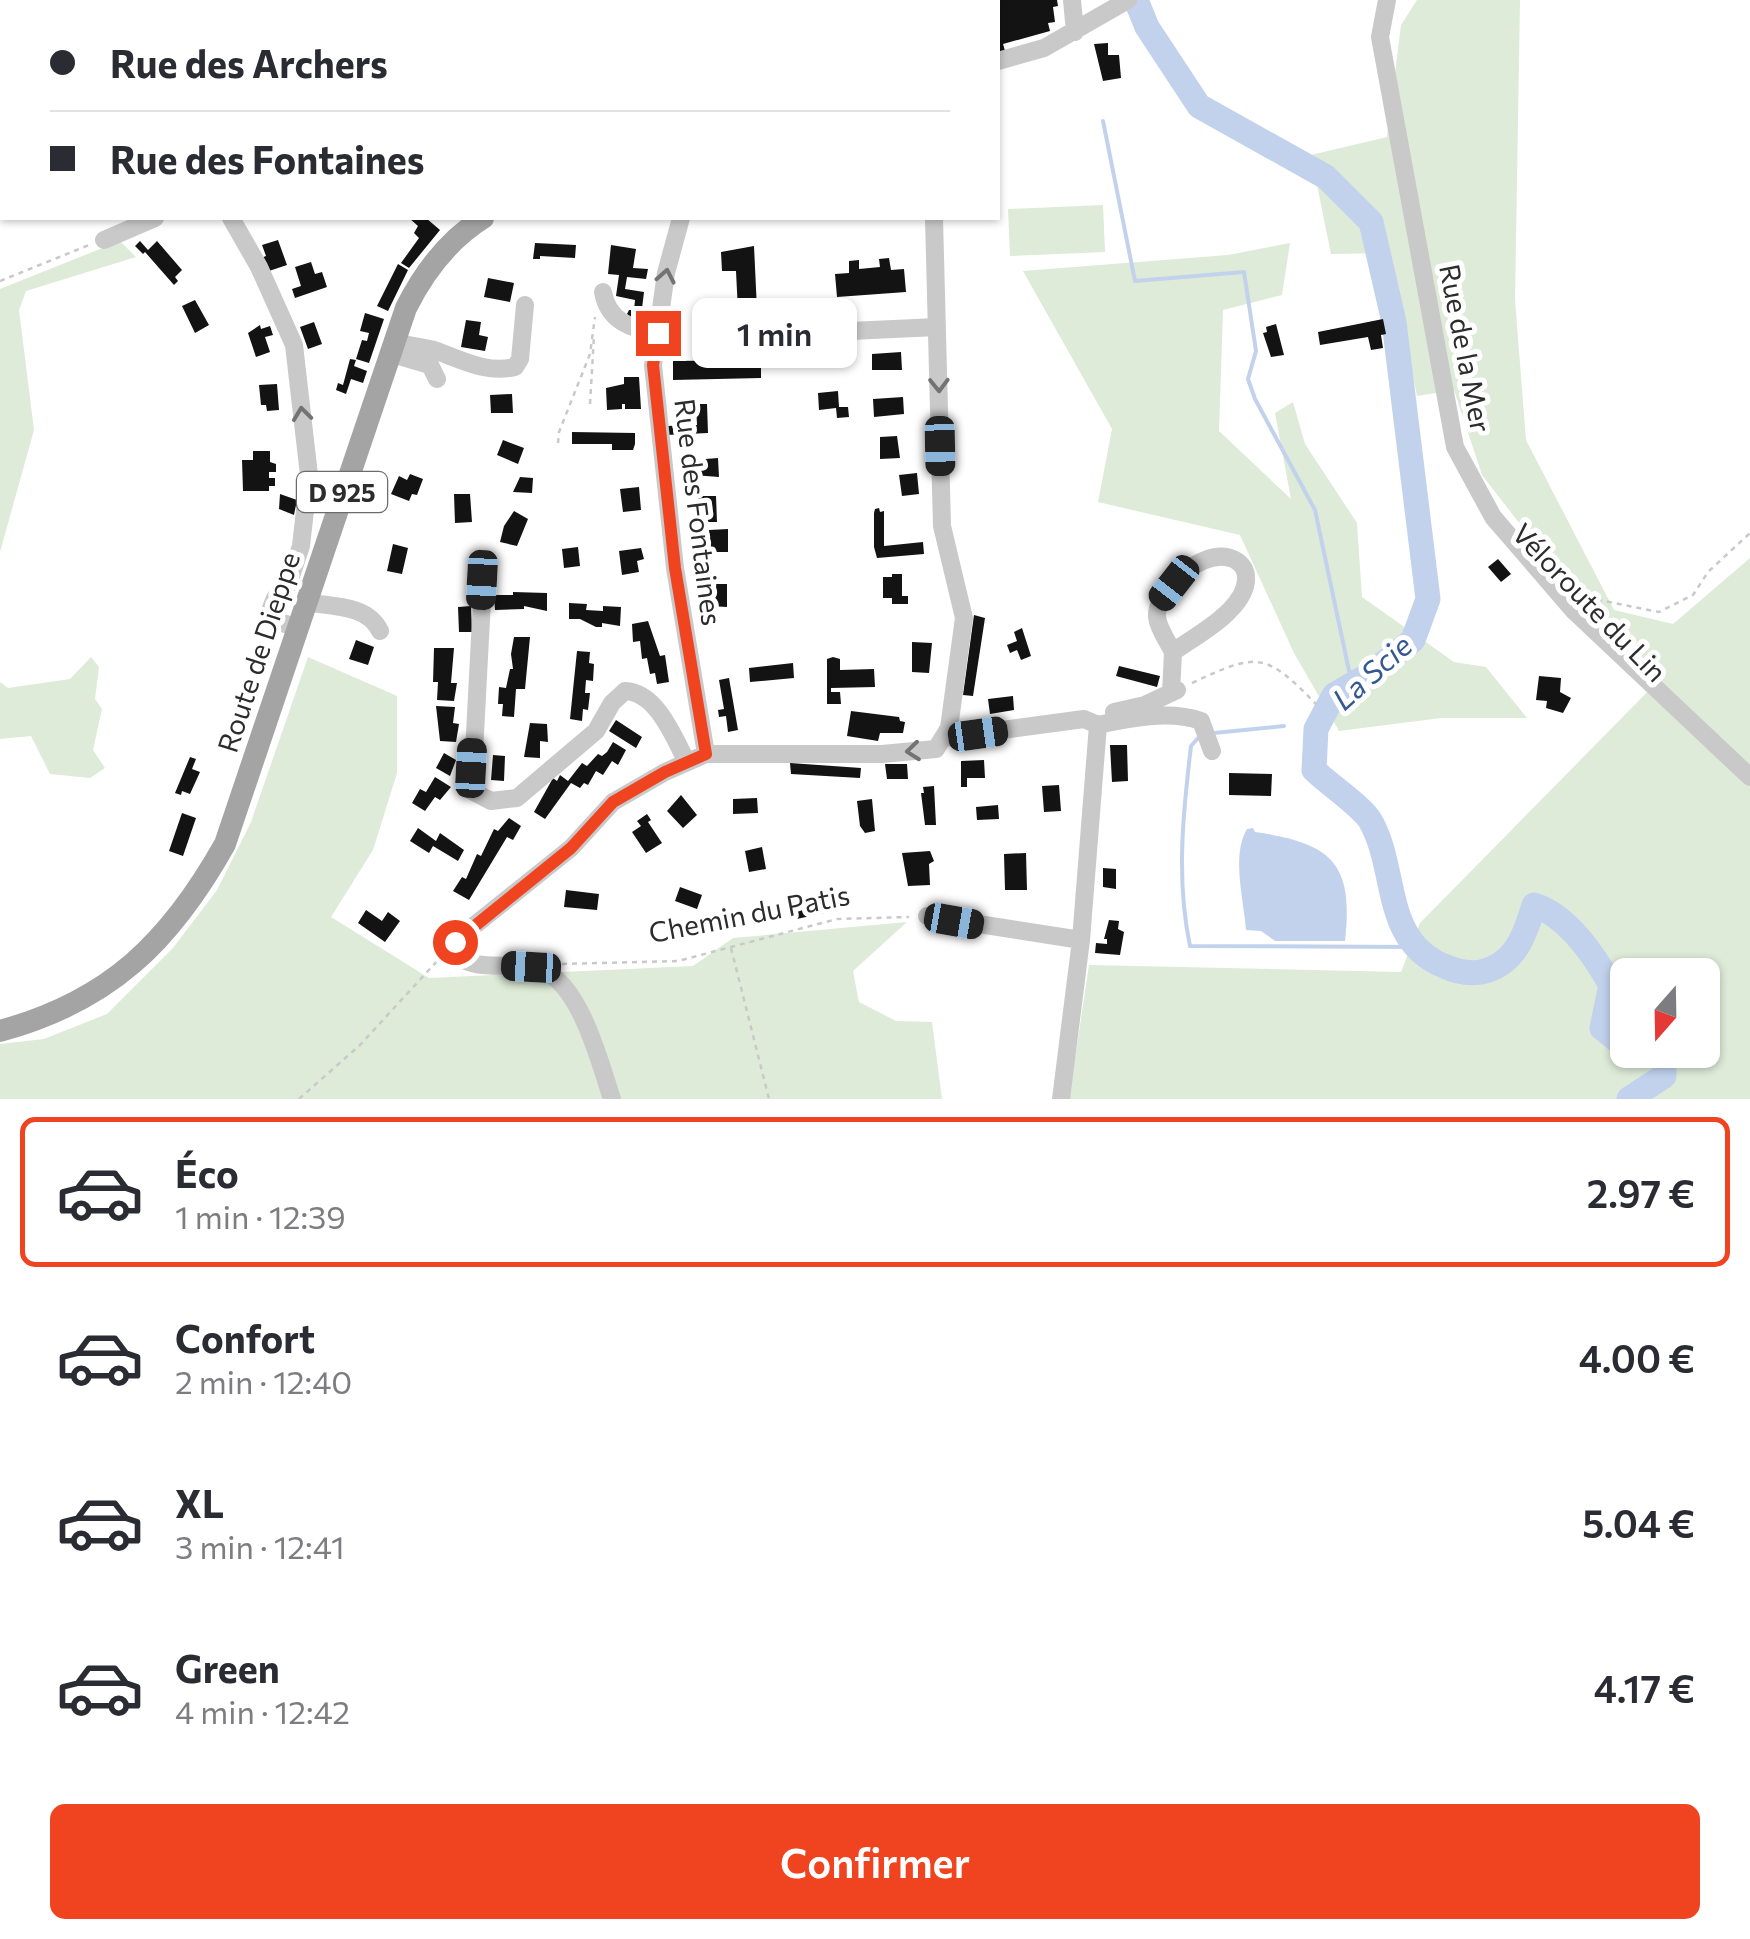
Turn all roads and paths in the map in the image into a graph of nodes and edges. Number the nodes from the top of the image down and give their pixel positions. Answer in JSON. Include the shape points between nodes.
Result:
{"nodes":[{"id":1,"x":1072,"y":0,"type":"edge"},
{"id":2,"x":1387,"y":0,"type":"edge"},
{"id":3,"x":1122,"y":3,"type":"edge"},
{"id":4,"x":1075,"y":32,"type":"junction"},
{"id":5,"x":1000,"y":60,"type":"edge"},
{"id":6,"x":150,"y":220,"type":"edge"},
{"id":7,"x":231,"y":220,"type":"edge"},
{"id":8,"x":480,"y":220,"type":"edge"},
{"id":9,"x":680,"y":220,"type":"edge"},
{"id":10,"x":934,"y":220,"type":"edge"},
{"id":11,"x":104,"y":240,"type":"joint"},
{"id":12,"x":0,"y":280,"type":"edge"},
{"id":13,"x":604,"y":298,"type":"joint"},
{"id":14,"x":526,"y":306,"type":"dead end"},
{"id":15,"x":594,"y":327,"type":"junction"},
{"id":16,"x":937,"y":327,"type":"junction"},
{"id":17,"x":850,"y":331,"type":"dead end"},
{"id":18,"x":658,"y":333,"type":"junction"},
{"id":19,"x":391,"y":347,"type":"junction"},
{"id":20,"x":438,"y":379,"type":"dead end"},
{"id":21,"x":590,"y":404,"type":"dead end"},
{"id":22,"x":558,"y":443,"type":"dead end"},
{"id":23,"x":1750,"y":533,"type":"edge"},
{"id":24,"x":482,"y":580,"type":"dead end"},
{"id":25,"x":1579,"y":587,"type":"dead end"},
{"id":26,"x":305,"y":602,"type":"junction"},
{"id":27,"x":296,"y":628,"type":"junction"},
{"id":28,"x":380,"y":631,"type":"dead end"},
{"id":29,"x":1173,"y":652,"type":"junction"},
{"id":30,"x":1174,"y":691,"type":"junction"},
{"id":31,"x":1316,"y":704,"type":"dead end"},
{"id":32,"x":1097,"y":723,"type":"junction"},
{"id":33,"x":943,"y":738,"type":"junction"},
{"id":34,"x":1208,"y":741,"type":"dead end"},
{"id":35,"x":706,"y":754,"type":"junction"},
{"id":36,"x":687,"y":762,"type":"junction"},
{"id":37,"x":1750,"y":777,"type":"edge"},
{"id":38,"x":926,"y":916,"type":"joint"},
{"id":39,"x":1081,"y":940,"type":"junction"},
{"id":40,"x":455,"y":942,"type":"junction"},
{"id":41,"x":731,"y":946,"type":"junction"},
{"id":42,"x":548,"y":972,"type":"junction"},
{"id":43,"x":0,"y":1031,"type":"edge"},
{"id":44,"x":298,"y":1099,"type":"edge"},
{"id":45,"x":612,"y":1099,"type":"edge"},
{"id":46,"x":768,"y":1099,"type":"edge"},
{"id":47,"x":1061,"y":1099,"type":"edge"}],
"edges":[{"from":1,"to":4,"type":"street"},
{"from":2,"to":37,"type":"street","name":"Rue de la Mer","via":[[1380,37],[1456,447],[1493,517],[1574,611]]},
{"from":3,"to":4,"type":"street"},
{"from":4,"to":5,"type":"street"},
{"from":6,"to":11,"type":"street"},
{"from":27,"to":7,"type":"street","one_way":true,"via":[[279,622],[272,608],[288,584],[307,512],[294,345],[260,266]]},
{"from":8,"to":19,"type":"main road","name":"Route de Dieppe","number":"D 925","via":[[427,270]]},
{"from":18,"to":9,"type":"street","name":"Rue des Fontaines","one_way":true},
{"from":10,"to":16,"type":"street"},
{"from":11,"to":12,"type":"path"},
{"from":13,"to":15,"type":"path"},
{"from":13,"to":18,"type":"street","via":[[632,330]]},
{"from":14,"to":19,"type":"street","via":[[514,367]]},
{"from":15,"to":21,"type":"path"},
{"from":15,"to":22,"type":"path"},
{"from":16,"to":17,"type":"street"},
{"from":16,"to":33,"type":"street","one_way":true,"via":[[942,526],[964,618],[950,728]]},
{"from":18,"to":35,"type":"street","name":"Rue des Fontaines","via":[[653,365],[675,568]]},
{"from":19,"to":20,"type":"street","via":[[430,365]]},
{"from":19,"to":26,"type":"main road","name":"Route de Dieppe","number":"D 925"},
{"from":23,"to":25,"type":"path","via":[[1693,595],[1659,612],[1600,600]]},
{"from":24,"to":36,"type":"street","via":[[472,790],[491,801],[517,798],[596,731],[625,691],[636,691],[659,711]]},
{"from":26,"to":27,"type":"main road","name":"Route de Dieppe","number":"D 925"},
{"from":26,"to":28,"type":"street","via":[[363,612]]},
{"from":27,"to":43,"type":"main road","name":"Route de Dieppe","number":"D 925","via":[[226,844],[197,896],[126,970],[88,997],[45,1019]]},
{"from":29,"to":29,"type":"street","via":[[1236,602],[1246,582],[1238,562],[1209,556],[1162,599],[1157,620]]},
{"from":29,"to":30,"type":"street"},
{"from":30,"to":31,"type":"path","via":[[1230,666],[1272,664]]},
{"from":30,"to":32,"type":"street"},
{"from":32,"to":33,"type":"street","via":[[1084,719]]},
{"from":32,"to":34,"type":"street","via":[[1187,716],[1200,721]]},
{"from":32,"to":39,"type":"street"},
{"from":33,"to":35,"type":"street","one_way":true,"via":[[936,749],[882,754]]},
{"from":35,"to":36,"type":"street"},
{"from":36,"to":40,"type":"street","via":[[613,802],[571,848]]},
{"from":38,"to":39,"type":"street"},
{"from":38,"to":41,"type":"path","name":"Chemin du Patis","via":[[837,919]]},
{"from":39,"to":47,"type":"street"},
{"from":40,"to":42,"type":"street","via":[[454,954],[466,964]]},
{"from":40,"to":44,"type":"path"},
{"from":41,"to":42,"type":"path","name":"Chemin du Patis","via":[[678,960],[562,964]]},
{"from":41,"to":46,"type":"path"},
{"from":42,"to":45,"type":"street","via":[[568,989]]}]}
